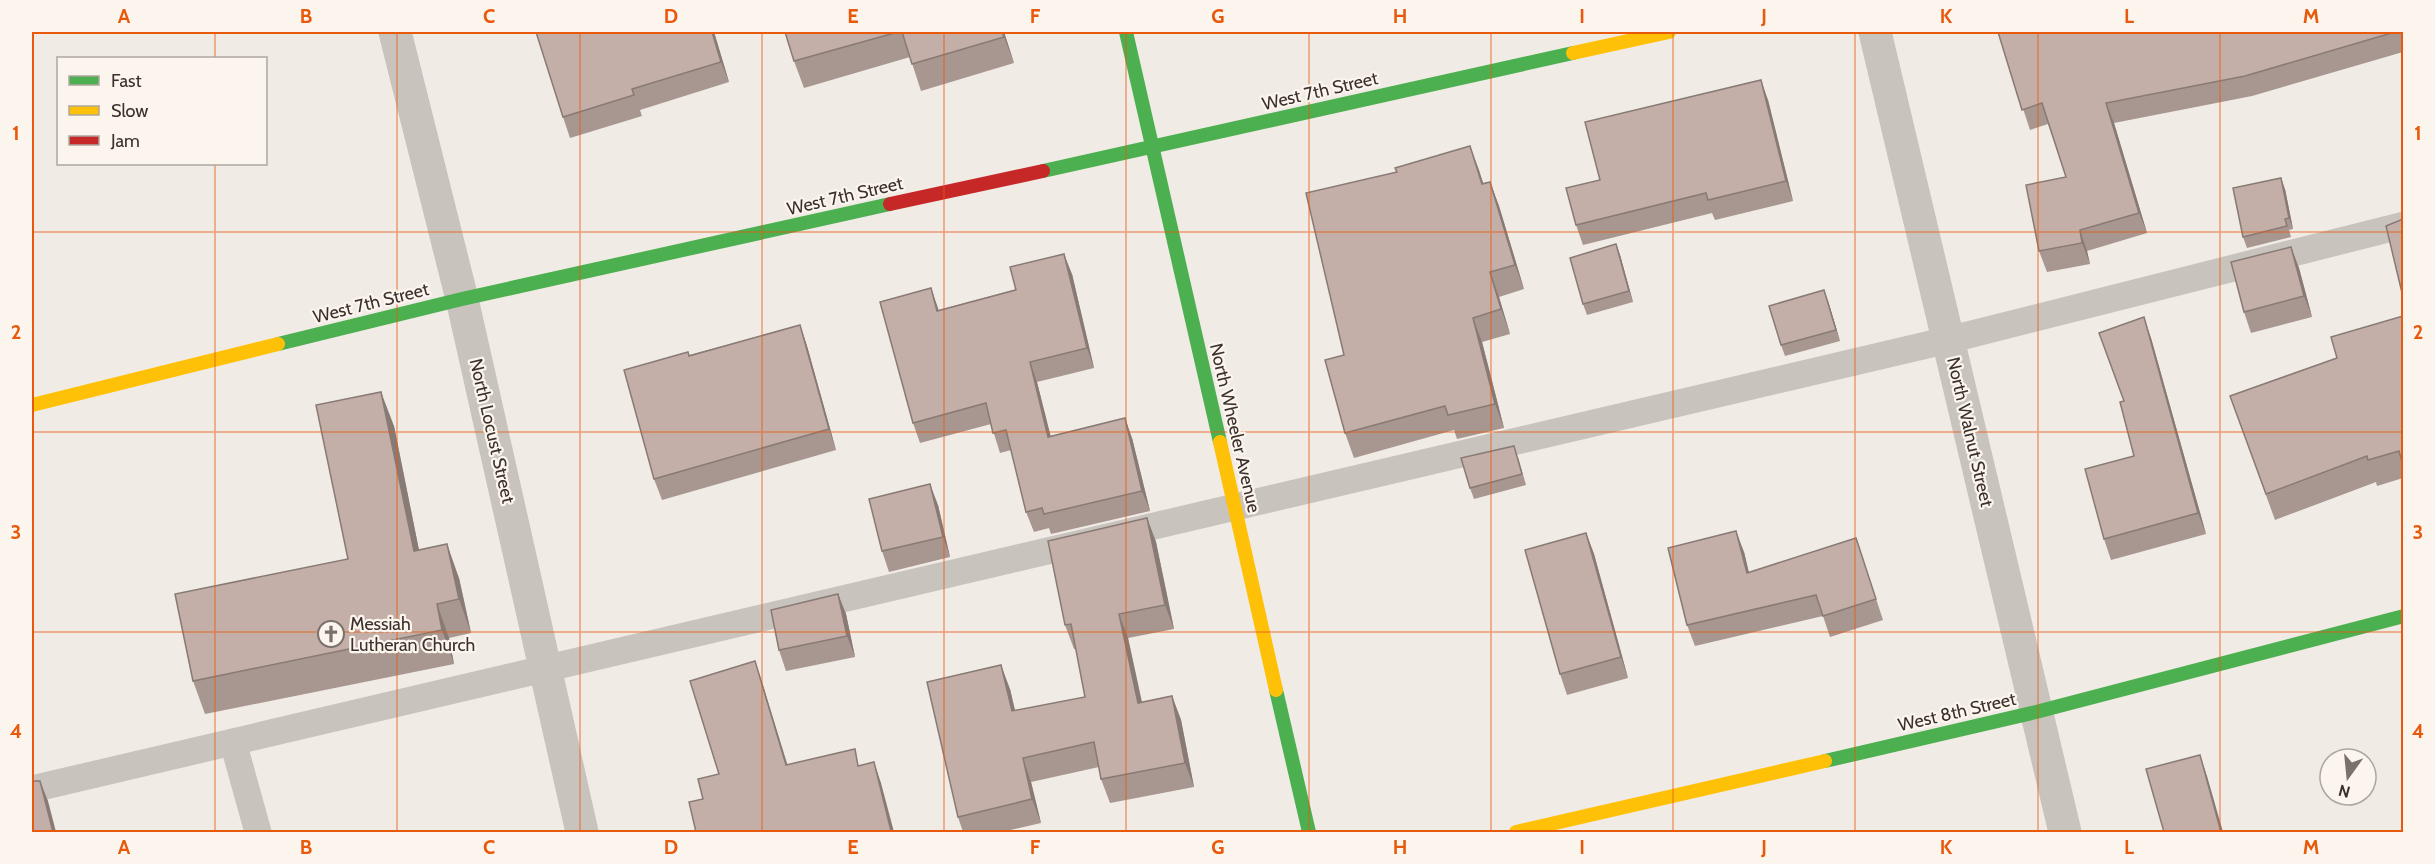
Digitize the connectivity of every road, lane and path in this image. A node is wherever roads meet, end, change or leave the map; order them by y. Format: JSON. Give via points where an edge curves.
{"nodes":[{"id":1,"x":395,"y":32,"type":"edge"},
{"id":2,"x":1126,"y":32,"type":"edge"},
{"id":3,"x":1669,"y":32,"type":"edge"},
{"id":4,"x":1875,"y":32,"type":"edge"},
{"id":5,"x":1153,"y":146,"type":"junction"},
{"id":6,"x":2403,"y":225,"type":"edge"},
{"id":7,"x":462,"y":299,"type":"junction"},
{"id":8,"x":1948,"y":340,"type":"junction"},
{"id":9,"x":32,"y":405,"type":"edge"},
{"id":10,"x":1234,"y":507,"type":"junction"},
{"id":11,"x":2403,"y":616,"type":"edge"},
{"id":12,"x":546,"y":668,"type":"junction"},
{"id":13,"x":2036,"y":712,"type":"junction"},
{"id":14,"x":233,"y":742,"type":"junction"},
{"id":15,"x":32,"y":789,"type":"edge"},
{"id":16,"x":258,"y":832,"type":"edge"},
{"id":17,"x":582,"y":832,"type":"edge"},
{"id":18,"x":1308,"y":832,"type":"edge"},
{"id":19,"x":1516,"y":832,"type":"edge"},
{"id":20,"x":2065,"y":832,"type":"edge"}],
"edges":[{"from":1,"to":7,"type":"street","name":"North Locust Street"},
{"from":2,"to":5,"type":"street","name":"North Wheeler Avenue"},
{"from":3,"to":5,"type":"street","name":"West 7th Street"},
{"from":4,"to":8,"type":"street","name":"North Walnut Street"},
{"from":5,"to":7,"type":"street","name":"West 7th Street"},
{"from":5,"to":10,"type":"street","name":"North Wheeler Avenue"},
{"from":6,"to":8,"type":"lane"},
{"from":7,"to":9,"type":"street","name":"West 7th Street"},
{"from":7,"to":12,"type":"street","name":"North Locust Street"},
{"from":8,"to":10,"type":"lane"},
{"from":8,"to":13,"type":"street","name":"North Walnut Street"},
{"from":10,"to":12,"type":"lane"},
{"from":10,"to":18,"type":"street","name":"North Wheeler Avenue"},
{"from":11,"to":13,"type":"street","name":"West 8th Street"},
{"from":12,"to":14,"type":"lane"},
{"from":12,"to":17,"type":"street","name":"North Locust Street"},
{"from":13,"to":19,"type":"street","name":"West 8th Street"},
{"from":13,"to":20,"type":"street","name":"North Walnut Street"},
{"from":14,"to":15,"type":"lane"},
{"from":14,"to":16,"type":"lane"}]}
